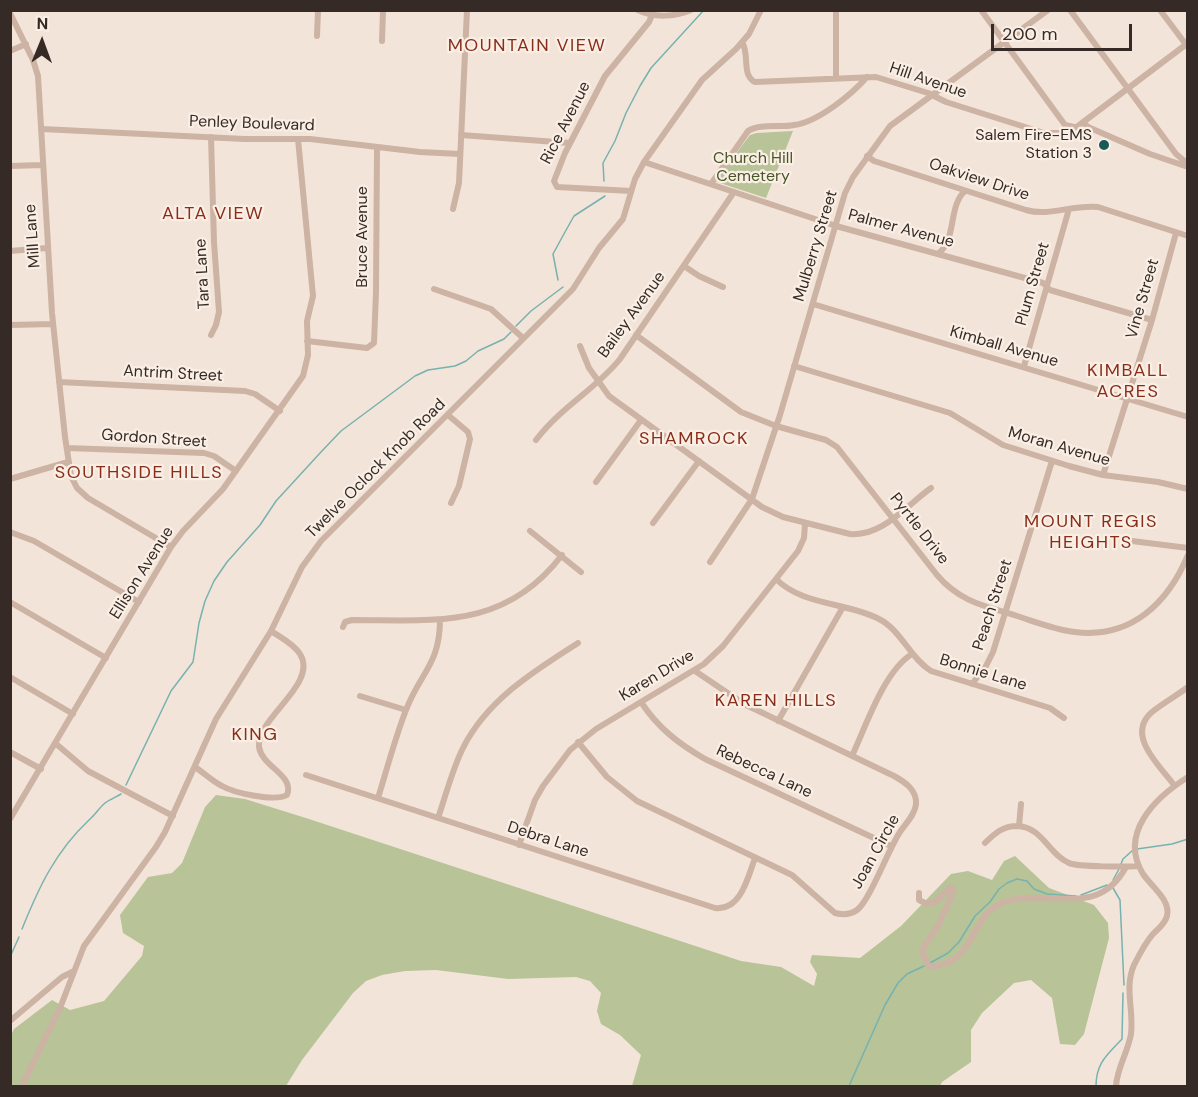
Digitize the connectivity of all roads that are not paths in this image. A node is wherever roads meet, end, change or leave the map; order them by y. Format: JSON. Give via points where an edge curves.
{"nodes":[{"id":1,"x":318,"y":10,"type":"edge"},
{"id":2,"x":383,"y":10,"type":"edge"},
{"id":3,"x":467,"y":10,"type":"edge"},
{"id":4,"x":638,"y":10,"type":"edge"},
{"id":5,"x":691,"y":10,"type":"edge"},
{"id":6,"x":761,"y":10,"type":"edge"},
{"id":7,"x":836,"y":10,"type":"edge"},
{"id":8,"x":981,"y":10,"type":"edge"},
{"id":9,"x":1048,"y":10,"type":"edge"},
{"id":10,"x":1070,"y":10,"type":"edge"},
{"id":11,"x":1161,"y":10,"type":"edge"},
{"id":12,"x":10,"y":13,"type":"edge"},
{"id":13,"x":652,"y":15,"type":"junction"},
{"id":14,"x":317,"y":36,"type":"dead end"},
{"id":15,"x":381,"y":41,"type":"dead end"},
{"id":16,"x":742,"y":42,"type":"junction"},
{"id":17,"x":26,"y":44,"type":"junction"},
{"id":18,"x":1005,"y":44,"type":"junction"},
{"id":19,"x":1187,"y":44,"type":"edge"},
{"id":20,"x":10,"y":51,"type":"edge"},
{"id":21,"x":867,"y":77,"type":"junction"},
{"id":22,"x":836,"y":78,"type":"junction"},
{"id":23,"x":1128,"y":88,"type":"junction"},
{"id":24,"x":934,"y":96,"type":"junction"},
{"id":25,"x":1083,"y":122,"type":"junction"},
{"id":26,"x":1075,"y":127,"type":"junction"},
{"id":27,"x":42,"y":129,"type":"junction"},
{"id":28,"x":461,"y":135,"type":"junction"},
{"id":29,"x":211,"y":137,"type":"junction"},
{"id":30,"x":298,"y":139,"type":"junction"},
{"id":31,"x":570,"y":143,"type":"junction"},
{"id":32,"x":377,"y":147,"type":"junction"},
{"id":33,"x":460,"y":154,"type":"junction"},
{"id":34,"x":867,"y":156,"type":"junction"},
{"id":35,"x":644,"y":162,"type":"junction"},
{"id":36,"x":43,"y":165,"type":"junction"},
{"id":37,"x":1188,"y":165,"type":"edge"},
{"id":38,"x":10,"y":166,"type":"edge"},
{"id":39,"x":711,"y":184,"type":"junction"},
{"id":40,"x":631,"y":191,"type":"junction"},
{"id":41,"x":965,"y":191,"type":"junction"},
{"id":42,"x":734,"y":192,"type":"junction"},
{"id":43,"x":453,"y":209,"type":"dead end"},
{"id":44,"x":1069,"y":209,"type":"junction"},
{"id":45,"x":836,"y":226,"type":"junction"},
{"id":46,"x":1176,"y":233,"type":"junction"},
{"id":47,"x":1188,"y":236,"type":"edge"},
{"id":48,"x":47,"y":248,"type":"junction"},
{"id":49,"x":10,"y":250,"type":"edge"},
{"id":50,"x":939,"y":253,"type":"junction"},
{"id":51,"x":684,"y":266,"type":"junction"},
{"id":52,"x":723,"y":286,"type":"dead end"},
{"id":53,"x":1047,"y":287,"type":"junction"},
{"id":54,"x":434,"y":289,"type":"dead end"},
{"id":55,"x":813,"y":304,"type":"junction"},
{"id":56,"x":1152,"y":320,"type":"junction"},
{"id":57,"x":53,"y":324,"type":"junction"},
{"id":58,"x":10,"y":325,"type":"edge"},
{"id":59,"x":211,"y":335,"type":"dead end"},
{"id":60,"x":636,"y":336,"type":"junction"},
{"id":61,"x":523,"y":338,"type":"junction"},
{"id":62,"x":307,"y":341,"type":"junction"},
{"id":63,"x":580,"y":346,"type":"dead end"},
{"id":64,"x":794,"y":366,"type":"junction"},
{"id":65,"x":1024,"y":366,"type":"junction"},
{"id":66,"x":597,"y":381,"type":"junction"},
{"id":67,"x":59,"y":382,"type":"junction"},
{"id":68,"x":1128,"y":399,"type":"junction"},
{"id":69,"x":280,"y":411,"type":"junction"},
{"id":70,"x":448,"y":415,"type":"junction"},
{"id":71,"x":1188,"y":417,"type":"edge"},
{"id":72,"x":641,"y":420,"type":"junction"},
{"id":73,"x":776,"y":426,"type":"junction"},
{"id":74,"x":536,"y":440,"type":"dead end"},
{"id":75,"x":67,"y":448,"type":"junction"},
{"id":76,"x":699,"y":461,"type":"junction"},
{"id":77,"x":1052,"y":461,"type":"junction"},
{"id":78,"x":68,"y":462,"type":"junction"},
{"id":79,"x":236,"y":471,"type":"junction"},
{"id":80,"x":1103,"y":475,"type":"junction"},
{"id":81,"x":10,"y":479,"type":"edge"},
{"id":82,"x":596,"y":482,"type":"dead end"},
{"id":83,"x":931,"y":488,"type":"dead end"},
{"id":84,"x":1188,"y":489,"type":"edge"},
{"id":85,"x":752,"y":500,"type":"junction"},
{"id":86,"x":452,"y":503,"type":"dead end"},
{"id":87,"x":892,"y":517,"type":"junction"},
{"id":88,"x":653,"y":523,"type":"dead end"},
{"id":89,"x":805,"y":524,"type":"junction"},
{"id":90,"x":530,"y":531,"type":"dead end"},
{"id":91,"x":10,"y":532,"type":"edge"},
{"id":92,"x":1124,"y":543,"type":"dead end"},
{"id":93,"x":171,"y":548,"type":"junction"},
{"id":94,"x":1188,"y":548,"type":"edge"},
{"id":95,"x":562,"y":555,"type":"junction"},
{"id":96,"x":1188,"y":555,"type":"edge"},
{"id":97,"x":710,"y":562,"type":"dead end"},
{"id":98,"x":581,"y":572,"type":"dead end"},
{"id":99,"x":776,"y":579,"type":"junction"},
{"id":100,"x":10,"y":602,"type":"edge"},
{"id":101,"x":139,"y":602,"type":"junction"},
{"id":102,"x":843,"y":607,"type":"junction"},
{"id":103,"x":1005,"y":613,"type":"junction"},
{"id":104,"x":440,"y":620,"type":"junction"},
{"id":105,"x":343,"y":627,"type":"dead end"},
{"id":106,"x":271,"y":631,"type":"junction"},
{"id":107,"x":578,"y":643,"type":"dead end"},
{"id":108,"x":912,"y":654,"type":"junction"},
{"id":109,"x":106,"y":658,"type":"junction"},
{"id":110,"x":695,"y":671,"type":"junction"},
{"id":111,"x":10,"y":677,"type":"edge"},
{"id":112,"x":972,"y":684,"type":"junction"},
{"id":113,"x":1188,"y":687,"type":"edge"},
{"id":114,"x":360,"y":696,"type":"dead end"},
{"id":115,"x":641,"y":702,"type":"junction"},
{"id":116,"x":406,"y":710,"type":"junction"},
{"id":117,"x":73,"y":714,"type":"junction"},
{"id":118,"x":1064,"y":718,"type":"dead end"},
{"id":119,"x":778,"y":721,"type":"junction"},
{"id":120,"x":578,"y":742,"type":"junction"},
{"id":121,"x":55,"y":743,"type":"junction"},
{"id":122,"x":10,"y":752,"type":"edge"},
{"id":123,"x":852,"y":756,"type":"junction"},
{"id":124,"x":195,"y":767,"type":"junction"},
{"id":125,"x":41,"y":770,"type":"junction"},
{"id":126,"x":306,"y":775,"type":"dead end"},
{"id":127,"x":1188,"y":777,"type":"edge"},
{"id":128,"x":1174,"y":785,"type":"junction"},
{"id":129,"x":378,"y":798,"type":"junction"},
{"id":130,"x":1021,"y":804,"type":"dead end"},
{"id":131,"x":173,"y":816,"type":"junction"},
{"id":132,"x":438,"y":818,"type":"junction"},
{"id":133,"x":10,"y":819,"type":"edge"},
{"id":134,"x":1019,"y":826,"type":"junction"},
{"id":135,"x":985,"y":843,"type":"dead end"},
{"id":136,"x":519,"y":844,"type":"junction"},
{"id":137,"x":891,"y":846,"type":"junction"},
{"id":138,"x":755,"y":858,"type":"junction"},
{"id":139,"x":1122,"y":866,"type":"junction"},
{"id":140,"x":1139,"y":866,"type":"junction"},
{"id":141,"x":919,"y":893,"type":"dead end"},
{"id":142,"x":74,"y":970,"type":"junction"},
{"id":143,"x":10,"y":1021,"type":"edge"},
{"id":144,"x":22,"y":1086,"type":"edge"},
{"id":145,"x":1116,"y":1086,"type":"edge"}],
"edges":[{"from":1,"to":14,"type":"street"},
{"from":2,"to":15,"type":"street"},
{"from":3,"to":28,"type":"street"},
{"from":4,"to":13,"type":"street"},
{"from":5,"to":13,"type":"street"},
{"from":6,"to":16,"type":"street","name":"Twelve Oclock Knob Road"},
{"from":7,"to":22,"type":"street"},
{"from":8,"to":18,"type":"street"},
{"from":9,"to":18,"type":"street","name":"Mulberry Street"},
{"from":10,"to":23,"type":"street"},
{"from":11,"to":19,"type":"street"},
{"from":12,"to":17,"type":"street","name":"Mill Lane"},
{"from":13,"to":31,"type":"street","name":"Rice Avenue","via":[[605,76]]},
{"from":16,"to":22,"type":"street","name":"Hill Avenue","via":[[749,78],[754,82]]},
{"from":16,"to":35,"type":"street","name":"Twelve Oclock Knob Road","via":[[702,80]]},
{"from":17,"to":20,"type":"street"},
{"from":17,"to":27,"type":"street","name":"Mill Lane","via":[[38,76]]},
{"from":18,"to":24,"type":"street","name":"Mulberry Street"},
{"from":18,"to":26,"type":"street","via":[[1065,124]]},
{"from":19,"to":23,"type":"street","name":"Hill Avenue"},
{"from":21,"to":22,"type":"street","name":"Hill Avenue"},
{"from":21,"to":24,"type":"street","name":"Hill Avenue"},
{"from":21,"to":39,"type":"street","via":[[807,122],[748,131]]},
{"from":23,"to":25,"type":"street","name":"Hill Avenue"},
{"from":23,"to":37,"type":"street"},
{"from":24,"to":26,"type":"street","name":"Hill Avenue","via":[[1044,133],[1064,134]]},
{"from":24,"to":34,"type":"street","name":"Mulberry Street","via":[[890,126]]},
{"from":25,"to":26,"type":"street","name":"Hill Avenue"},
{"from":25,"to":37,"type":"street","via":[[1145,152]]},
{"from":27,"to":29,"type":"street","name":"Penley Boulevard"},
{"from":27,"to":36,"type":"street","name":"Mill Lane"},
{"from":28,"to":31,"type":"street"},
{"from":28,"to":33,"type":"street"},
{"from":29,"to":30,"type":"street","name":"Penley Boulevard"},
{"from":29,"to":59,"type":"street","name":"Tara Lane","via":[[219,312]]},
{"from":30,"to":32,"type":"street","name":"Penley Boulevard"},
{"from":30,"to":62,"type":"street","name":"Ellison Avenue","via":[[313,296]]},
{"from":31,"to":40,"type":"street","name":"Rice Avenue","via":[[555,176],[557,186]]},
{"from":32,"to":33,"type":"street","name":"Penley Boulevard"},
{"from":32,"to":62,"type":"street","name":"Bruce Avenue","via":[[374,343],[368,348]]},
{"from":33,"to":43,"type":"street"},
{"from":34,"to":41,"type":"street","name":"Oakview Drive"},
{"from":34,"to":45,"type":"street","name":"Mulberry Street","via":[[849,184]]},
{"from":35,"to":39,"type":"street","name":"Palmer Avenue"},
{"from":35,"to":40,"type":"street","name":"Twelve Oclock Knob Road"},
{"from":36,"to":38,"type":"street"},
{"from":36,"to":48,"type":"street","name":"Mill Lane"},
{"from":39,"to":42,"type":"street","name":"Palmer Avenue"},
{"from":40,"to":61,"type":"street","name":"Twelve Oclock Knob Road","via":[[623,219],[598,248],[573,289]]},
{"from":41,"to":44,"type":"street","name":"Oakview Drive","via":[[1038,213]]},
{"from":41,"to":50,"type":"street","via":[[958,201],[945,248]]},
{"from":42,"to":45,"type":"street","name":"Palmer Avenue"},
{"from":42,"to":51,"type":"street","name":"Bailey Avenue"},
{"from":44,"to":46,"type":"street","name":"Oakview Drive","via":[[1098,207]]},
{"from":44,"to":53,"type":"street","name":"Plum Street"},
{"from":45,"to":50,"type":"street","name":"Palmer Avenue"},
{"from":45,"to":55,"type":"street","name":"Mulberry Street"},
{"from":46,"to":47,"type":"street","name":"Oakview Drive"},
{"from":46,"to":56,"type":"street","name":"Vine Street"},
{"from":48,"to":49,"type":"street"},
{"from":48,"to":57,"type":"street","name":"Mill Lane"},
{"from":50,"to":53,"type":"street","name":"Palmer Avenue"},
{"from":51,"to":52,"type":"street"},
{"from":51,"to":60,"type":"street","name":"Bailey Avenue"},
{"from":53,"to":56,"type":"street","name":"Palmer Avenue"},
{"from":53,"to":65,"type":"street","name":"Plum Street"},
{"from":54,"to":61,"type":"street","via":[[491,309]]},
{"from":55,"to":64,"type":"street","name":"Mulberry Street"},
{"from":55,"to":65,"type":"street","name":"Kimball Avenue"},
{"from":56,"to":68,"type":"street","name":"Vine Street"},
{"from":57,"to":58,"type":"street"},
{"from":57,"to":67,"type":"street","name":"Mill Lane"},
{"from":60,"to":66,"type":"street","name":"Bailey Avenue","via":[[615,365]]},
{"from":60,"to":73,"type":"street","name":"Pyrtle Drive","via":[[732,407]]},
{"from":61,"to":70,"type":"street","name":"Twelve Oclock Knob Road"},
{"from":62,"to":69,"type":"street","name":"Ellison Avenue","via":[[306,369]]},
{"from":63,"to":66,"type":"street"},
{"from":64,"to":73,"type":"street","name":"Mulberry Street"},
{"from":64,"to":77,"type":"street","name":"Moran Avenue","via":[[950,413],[996,442]]},
{"from":65,"to":68,"type":"street","name":"Kimball Avenue"},
{"from":66,"to":72,"type":"street","via":[[609,396]]},
{"from":66,"to":74,"type":"street","name":"Bailey Avenue","via":[[557,415]]},
{"from":67,"to":69,"type":"street","name":"Antrim Street","via":[[245,391]]},
{"from":67,"to":75,"type":"street","name":"Mill Lane"},
{"from":68,"to":71,"type":"street","name":"Kimball Avenue"},
{"from":68,"to":80,"type":"street","name":"Vine Street"},
{"from":69,"to":79,"type":"street","name":"Ellison Avenue"},
{"from":70,"to":86,"type":"street","via":[[468,432],[470,439]]},
{"from":70,"to":106,"type":"street","name":"Twelve Oclock Knob Road","via":[[321,541],[295,579]]},
{"from":72,"to":76,"type":"street"},
{"from":72,"to":82,"type":"street"},
{"from":73,"to":85,"type":"street","name":"Mulberry Street"},
{"from":73,"to":87,"type":"street","name":"Pyrtle Drive","via":[[826,440],[837,447]]},
{"from":75,"to":78,"type":"street","name":"Mill Lane"},
{"from":75,"to":79,"type":"street","name":"Gordon Street","via":[[204,453]]},
{"from":76,"to":85,"type":"street"},
{"from":76,"to":88,"type":"street"},
{"from":77,"to":80,"type":"street","name":"Moran Avenue"},
{"from":77,"to":103,"type":"street","name":"Peach Street"},
{"from":78,"to":81,"type":"street"},
{"from":78,"to":93,"type":"street","name":"Mill Lane","via":[[74,483],[88,498]]},
{"from":79,"to":93,"type":"street","name":"Ellison Avenue"},
{"from":80,"to":84,"type":"street","name":"Moran Avenue"},
{"from":83,"to":87,"type":"street"},
{"from":85,"to":89,"type":"street","via":[[773,513]]},
{"from":85,"to":97,"type":"street","name":"Mulberry Street"},
{"from":87,"to":89,"type":"street","via":[[875,530],[861,534]]},
{"from":87,"to":103,"type":"street","name":"Pyrtle Drive","via":[[948,587],[970,601]]},
{"from":89,"to":99,"type":"street","name":"Karen Drive","via":[[801,544]]},
{"from":90,"to":95,"type":"street"},
{"from":91,"to":101,"type":"street","via":[[34,541]]},
{"from":92,"to":94,"type":"street"},
{"from":93,"to":101,"type":"street","name":"Ellison Avenue"},
{"from":95,"to":98,"type":"street"},
{"from":95,"to":104,"type":"street","via":[[545,575],[504,603],[471,616]]},
{"from":96,"to":103,"type":"street","name":"Pyrtle Drive","via":[[1163,598],[1138,619],[1114,629],[1075,632]]},
{"from":99,"to":102,"type":"street","name":"Bonnie Lane","via":[[792,591]]},
{"from":99,"to":110,"type":"street","name":"Karen Drive","via":[[723,646]]},
{"from":100,"to":109,"type":"street"},
{"from":101,"to":109,"type":"street","name":"Ellison Avenue"},
{"from":102,"to":108,"type":"street","name":"Bonnie Lane","via":[[882,620]]},
{"from":102,"to":119,"type":"street"},
{"from":103,"to":112,"type":"street","name":"Peach Street","via":[[991,659]]},
{"from":104,"to":105,"type":"street","via":[[352,620]]},
{"from":104,"to":116,"type":"street","via":[[435,657]]},
{"from":106,"to":124,"type":"street","name":"Twelve Oclock Knob Road","via":[[222,708]]},
{"from":106,"to":124,"type":"street","via":[[298,651],[302,659],[295,687],[262,731],[259,743],[264,759],[287,781],[288,793],[276,798],[230,790]]},
{"from":107,"to":132,"type":"street","via":[[518,683],[476,727],[459,756]]},
{"from":108,"to":112,"type":"street","name":"Bonnie Lane","via":[[931,671]]},
{"from":108,"to":123,"type":"street","via":[[891,673]]},
{"from":109,"to":117,"type":"street","name":"Ellison Avenue"},
{"from":110,"to":115,"type":"street","name":"Karen Drive"},
{"from":110,"to":119,"type":"street","name":"Joan Circle","via":[[736,700]]},
{"from":111,"to":117,"type":"street"},
{"from":112,"to":118,"type":"street","name":"Bonnie Lane","via":[[1050,708]]},
{"from":113,"to":128,"type":"street","via":[[1150,714],[1142,730],[1145,747]]},
{"from":114,"to":116,"type":"street"},
{"from":115,"to":120,"type":"street","name":"Karen Drive"},
{"from":115,"to":137,"type":"street","name":"Rebecca Lane","via":[[664,731],[685,748]]},
{"from":116,"to":129,"type":"street"},
{"from":117,"to":121,"type":"street","name":"Ellison Avenue"},
{"from":119,"to":123,"type":"street","name":"Joan Circle"},
{"from":120,"to":136,"type":"street","name":"Karen Drive","via":[[543,786]]},
{"from":120,"to":138,"type":"street","name":"Joan Circle","via":[[607,777],[637,801]]},
{"from":121,"to":125,"type":"street","name":"Ellison Avenue"},
{"from":121,"to":131,"type":"street","via":[[88,771]]},
{"from":122,"to":125,"type":"street"},
{"from":123,"to":137,"type":"street","name":"Joan Circle","via":[[902,780],[912,789],[916,804],[913,814]]},
{"from":124,"to":131,"type":"street","name":"Twelve Oclock Knob Road"},
{"from":125,"to":133,"type":"street","name":"Ellison Avenue"},
{"from":126,"to":129,"type":"street","name":"Debra Lane"},
{"from":127,"to":128,"type":"street"},
{"from":128,"to":140,"type":"street","via":[[1147,811],[1140,824],[1136,852]]},
{"from":129,"to":132,"type":"street","name":"Debra Lane"},
{"from":130,"to":134,"type":"street"},
{"from":131,"to":142,"type":"street","name":"Twelve Oclock Knob Road","via":[[156,847],[84,946]]},
{"from":132,"to":136,"type":"street","name":"Debra Lane"},
{"from":134,"to":135,"type":"street","via":[[1000,830]]},
{"from":134,"to":139,"type":"street","via":[[1034,830],[1066,862]]},
{"from":136,"to":138,"type":"street","name":"Debra Lane","via":[[720,909],[738,898]]},
{"from":137,"to":138,"type":"street","name":"Joan Circle","via":[[861,905],[843,915],[831,910],[792,875]]},
{"from":139,"to":140,"type":"street"},
{"from":139,"to":141,"type":"street","via":[[1111,887],[1085,899],[1028,898],[999,905],[982,919],[958,956],[932,967],[922,950],[954,890],[951,887],[927,904],[919,900]]},
{"from":140,"to":145,"type":"street","via":[[1165,902],[1167,915],[1131,973],[1130,1036]]},
{"from":142,"to":143,"type":"street"},
{"from":142,"to":144,"type":"street","name":"Twelve Oclock Knob Road"}]}
